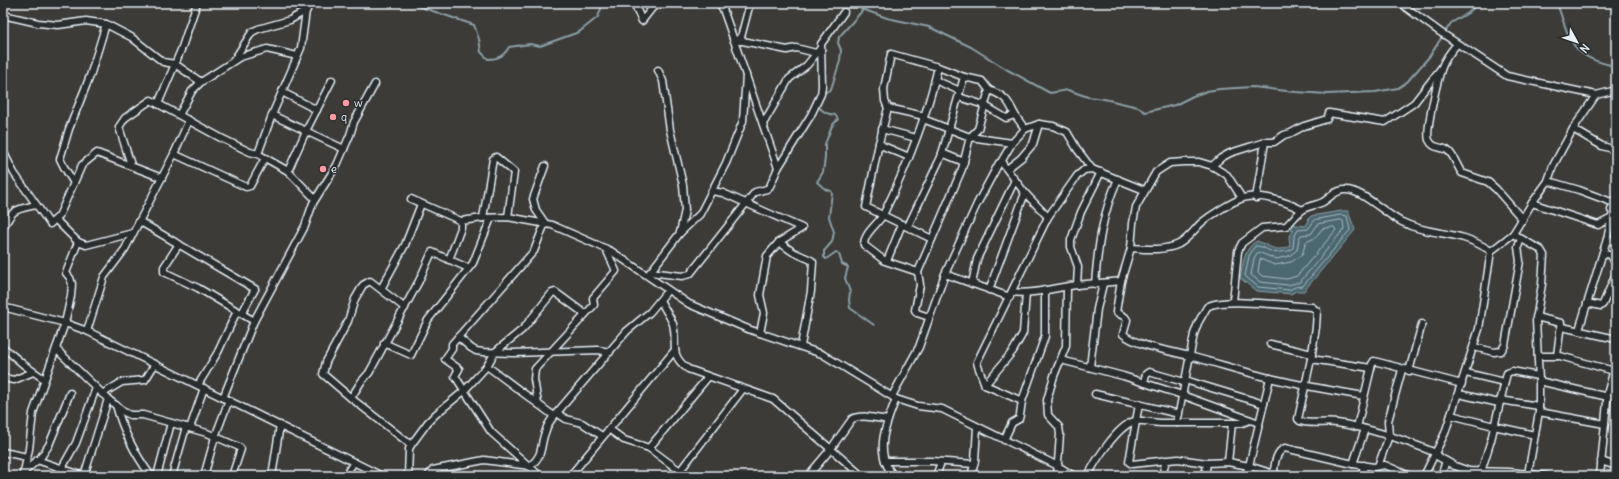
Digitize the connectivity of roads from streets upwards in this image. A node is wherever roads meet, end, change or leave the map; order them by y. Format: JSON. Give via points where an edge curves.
{"nodes":[{"id":1,"x":197,"y":3,"type":"edge"},
{"id":2,"x":307,"y":3,"type":"edge"},
{"id":3,"x":634,"y":3,"type":"edge"},
{"id":4,"x":664,"y":3,"type":"edge"},
{"id":5,"x":719,"y":3,"type":"edge"},
{"id":6,"x":750,"y":3,"type":"edge"},
{"id":7,"x":1400,"y":3,"type":"edge"},
{"id":8,"x":307,"y":10,"type":"junction"},
{"id":9,"x":844,"y":12,"type":"dead end"},
{"id":10,"x":3,"y":15,"type":"edge"},
{"id":11,"x":106,"y":24,"type":"junction"},
{"id":12,"x":737,"y":40,"type":"junction"},
{"id":13,"x":1457,"y":44,"type":"junction"},
{"id":14,"x":818,"y":51,"type":"junction"},
{"id":15,"x":297,"y":56,"type":"junction"},
{"id":16,"x":233,"y":61,"type":"junction"},
{"id":17,"x":175,"y":64,"type":"junction"},
{"id":18,"x":938,"y":67,"type":"junction"},
{"id":19,"x":1442,"y":67,"type":"junction"},
{"id":20,"x":658,"y":70,"type":"dead end"},
{"id":21,"x":746,"y":76,"type":"junction"},
{"id":22,"x":964,"y":76,"type":"junction"},
{"id":23,"x":332,"y":80,"type":"dead end"},
{"id":24,"x":935,"y":80,"type":"junction"},
{"id":25,"x":201,"y":82,"type":"junction"},
{"id":26,"x":375,"y":84,"type":"dead end"},
{"id":27,"x":989,"y":90,"type":"junction"},
{"id":28,"x":1616,"y":90,"type":"edge"},
{"id":29,"x":960,"y":91,"type":"junction"},
{"id":30,"x":282,"y":92,"type":"junction"},
{"id":31,"x":1596,"y":95,"type":"junction"},
{"id":32,"x":959,"y":97,"type":"junction"},
{"id":33,"x":158,"y":104,"type":"junction"},
{"id":34,"x":984,"y":105,"type":"junction"},
{"id":35,"x":888,"y":108,"type":"junction"},
{"id":36,"x":317,"y":110,"type":"junction"},
{"id":37,"x":179,"y":115,"type":"junction"},
{"id":38,"x":272,"y":115,"type":"junction"},
{"id":39,"x":1015,"y":115,"type":"junction"},
{"id":40,"x":923,"y":118,"type":"junction"},
{"id":41,"x":189,"y":120,"type":"junction"},
{"id":42,"x":763,"y":124,"type":"junction"},
{"id":43,"x":1039,"y":124,"type":"junction"},
{"id":44,"x":882,"y":129,"type":"junction"},
{"id":45,"x":950,"y":129,"type":"junction"},
{"id":46,"x":1025,"y":129,"type":"junction"},
{"id":47,"x":1573,"y":129,"type":"junction"},
{"id":48,"x":306,"y":131,"type":"junction"},
{"id":49,"x":970,"y":137,"type":"junction"},
{"id":50,"x":916,"y":138,"type":"junction"},
{"id":51,"x":879,"y":142,"type":"junction"},
{"id":52,"x":1265,"y":142,"type":"junction"},
{"id":53,"x":1012,"y":143,"type":"junction"},
{"id":54,"x":344,"y":149,"type":"junction"},
{"id":55,"x":1616,"y":150,"type":"edge"},
{"id":56,"x":3,"y":151,"type":"edge"},
{"id":57,"x":942,"y":153,"type":"junction"},
{"id":58,"x":174,"y":154,"type":"junction"},
{"id":59,"x":258,"y":154,"type":"junction"},
{"id":60,"x":909,"y":157,"type":"junction"},
{"id":61,"x":265,"y":158,"type":"junction"},
{"id":62,"x":5,"y":161,"type":"edge"},
{"id":63,"x":964,"y":162,"type":"junction"},
{"id":64,"x":1001,"y":162,"type":"junction"},
{"id":65,"x":131,"y":165,"type":"junction"},
{"id":66,"x":545,"y":166,"type":"dead end"},
{"id":67,"x":1212,"y":166,"type":"junction"},
{"id":68,"x":778,"y":168,"type":"junction"},
{"id":69,"x":1007,"y":169,"type":"junction"},
{"id":70,"x":1092,"y":169,"type":"junction"},
{"id":71,"x":288,"y":172,"type":"junction"},
{"id":72,"x":1100,"y":172,"type":"junction"},
{"id":73,"x":162,"y":178,"type":"junction"},
{"id":74,"x":1118,"y":179,"type":"junction"},
{"id":75,"x":1015,"y":180,"type":"junction"},
{"id":76,"x":1548,"y":181,"type":"junction"},
{"id":77,"x":74,"y":183,"type":"junction"},
{"id":78,"x":1144,"y":190,"type":"junction"},
{"id":79,"x":712,"y":191,"type":"junction"},
{"id":80,"x":1025,"y":193,"type":"junction"},
{"id":81,"x":1242,"y":198,"type":"junction"},
{"id":82,"x":1256,"y":198,"type":"junction"},
{"id":83,"x":315,"y":199,"type":"junction"},
{"id":84,"x":411,"y":199,"type":"dead end"},
{"id":85,"x":1532,"y":202,"type":"junction"},
{"id":86,"x":1615,"y":202,"type":"edge"},
{"id":87,"x":746,"y":203,"type":"junction"},
{"id":88,"x":421,"y":204,"type":"junction"},
{"id":89,"x":36,"y":205,"type":"junction"},
{"id":90,"x":1302,"y":210,"type":"junction"},
{"id":91,"x":883,"y":215,"type":"junction"},
{"id":92,"x":508,"y":217,"type":"junction"},
{"id":93,"x":483,"y":218,"type":"junction"},
{"id":94,"x":491,"y":218,"type":"junction"},
{"id":95,"x":1048,"y":218,"type":"junction"},
{"id":96,"x":1614,"y":219,"type":"edge"},
{"id":97,"x":56,"y":220,"type":"junction"},
{"id":98,"x":1522,"y":220,"type":"junction"},
{"id":99,"x":139,"y":221,"type":"junction"},
{"id":100,"x":461,"y":221,"type":"junction"},
{"id":101,"x":545,"y":223,"type":"junction"},
{"id":102,"x":905,"y":225,"type":"junction"},
{"id":103,"x":3,"y":228,"type":"edge"},
{"id":104,"x":134,"y":233,"type":"junction"},
{"id":105,"x":680,"y":233,"type":"junction"},
{"id":106,"x":1513,"y":234,"type":"junction"},
{"id":107,"x":932,"y":239,"type":"junction"},
{"id":108,"x":1521,"y":239,"type":"junction"},
{"id":109,"x":1607,"y":240,"type":"junction"},
{"id":110,"x":78,"y":242,"type":"junction"},
{"id":111,"x":780,"y":242,"type":"junction"},
{"id":112,"x":1616,"y":243,"type":"edge"},
{"id":113,"x":179,"y":244,"type":"junction"},
{"id":114,"x":1131,"y":248,"type":"junction"},
{"id":115,"x":606,"y":249,"type":"junction"},
{"id":116,"x":1491,"y":251,"type":"junction"},
{"id":117,"x":1603,"y":253,"type":"junction"},
{"id":118,"x":449,"y":260,"type":"junction"},
{"id":119,"x":887,"y":261,"type":"junction"},
{"id":120,"x":1616,"y":262,"type":"edge"},
{"id":121,"x":468,"y":268,"type":"junction"},
{"id":122,"x":918,"y":272,"type":"junction"},
{"id":123,"x":648,"y":274,"type":"junction"},
{"id":124,"x":945,"y":274,"type":"junction"},
{"id":125,"x":1615,"y":279,"type":"edge"},
{"id":126,"x":1121,"y":281,"type":"junction"},
{"id":127,"x":972,"y":284,"type":"junction"},
{"id":128,"x":1095,"y":284,"type":"junction"},
{"id":129,"x":1103,"y":284,"type":"junction"},
{"id":130,"x":1077,"y":285,"type":"junction"},
{"id":131,"x":1067,"y":287,"type":"junction"},
{"id":132,"x":381,"y":289,"type":"junction"},
{"id":133,"x":668,"y":290,"type":"junction"},
{"id":134,"x":989,"y":290,"type":"junction"},
{"id":135,"x":1044,"y":290,"type":"junction"},
{"id":136,"x":1026,"y":293,"type":"junction"},
{"id":137,"x":1011,"y":295,"type":"junction"},
{"id":138,"x":660,"y":300,"type":"junction"},
{"id":139,"x":1233,"y":302,"type":"junction"},
{"id":140,"x":1587,"y":303,"type":"junction"},
{"id":141,"x":3,"y":307,"type":"edge"},
{"id":142,"x":405,"y":308,"type":"junction"},
{"id":143,"x":239,"y":312,"type":"junction"},
{"id":144,"x":586,"y":314,"type":"junction"},
{"id":145,"x":929,"y":317,"type":"junction"},
{"id":146,"x":1536,"y":317,"type":"junction"},
{"id":147,"x":254,"y":321,"type":"junction"},
{"id":148,"x":65,"y":323,"type":"junction"},
{"id":149,"x":1422,"y":324,"type":"dead end"},
{"id":150,"x":1562,"y":327,"type":"junction"},
{"id":151,"x":1579,"y":330,"type":"junction"},
{"id":152,"x":87,"y":331,"type":"junction"},
{"id":153,"x":760,"y":333,"type":"junction"},
{"id":154,"x":458,"y":338,"type":"junction"},
{"id":155,"x":1616,"y":339,"type":"edge"},
{"id":156,"x":384,"y":343,"type":"junction"},
{"id":157,"x":1270,"y":344,"type":"dead end"},
{"id":158,"x":801,"y":346,"type":"junction"},
{"id":159,"x":1474,"y":347,"type":"junction"},
{"id":160,"x":3,"y":348,"type":"edge"},
{"id":161,"x":56,"y":349,"type":"junction"},
{"id":162,"x":675,"y":350,"type":"junction"},
{"id":163,"x":551,"y":351,"type":"junction"},
{"id":164,"x":495,"y":352,"type":"junction"},
{"id":165,"x":610,"y":352,"type":"junction"},
{"id":166,"x":1190,"y":356,"type":"junction"},
{"id":167,"x":1311,"y":356,"type":"junction"},
{"id":168,"x":1538,"y":356,"type":"junction"},
{"id":169,"x":1557,"y":356,"type":"junction"},
{"id":170,"x":1061,"y":360,"type":"junction"},
{"id":171,"x":1616,"y":362,"type":"edge"},
{"id":172,"x":155,"y":364,"type":"junction"},
{"id":173,"x":487,"y":366,"type":"junction"},
{"id":174,"x":1090,"y":367,"type":"junction"},
{"id":175,"x":1371,"y":368,"type":"junction"},
{"id":176,"x":1406,"y":370,"type":"junction"},
{"id":177,"x":1614,"y":371,"type":"junction"},
{"id":178,"x":33,"y":372,"type":"junction"},
{"id":179,"x":1466,"y":373,"type":"junction"},
{"id":180,"x":708,"y":377,"type":"junction"},
{"id":181,"x":3,"y":378,"type":"edge"},
{"id":182,"x":1270,"y":378,"type":"junction"},
{"id":183,"x":44,"y":379,"type":"junction"},
{"id":184,"x":1539,"y":379,"type":"junction"},
{"id":185,"x":1185,"y":381,"type":"junction"},
{"id":186,"x":1144,"y":382,"type":"junction"},
{"id":187,"x":1504,"y":382,"type":"junction"},
{"id":188,"x":1462,"y":384,"type":"junction"},
{"id":189,"x":198,"y":385,"type":"junction"},
{"id":190,"x":985,"y":385,"type":"junction"},
{"id":191,"x":1304,"y":386,"type":"junction"},
{"id":192,"x":96,"y":388,"type":"junction"},
{"id":193,"x":204,"y":388,"type":"junction"},
{"id":194,"x":743,"y":389,"type":"junction"},
{"id":195,"x":464,"y":391,"type":"junction"},
{"id":196,"x":70,"y":393,"type":"dead end"},
{"id":197,"x":1616,"y":393,"type":"edge"},
{"id":198,"x":102,"y":394,"type":"junction"},
{"id":199,"x":1095,"y":394,"type":"dead end"},
{"id":200,"x":1459,"y":394,"type":"junction"},
{"id":201,"x":1608,"y":394,"type":"junction"},
{"id":202,"x":1182,"y":395,"type":"junction"},
{"id":203,"x":1364,"y":396,"type":"junction"},
{"id":204,"x":894,"y":397,"type":"junction"},
{"id":205,"x":351,"y":398,"type":"junction"},
{"id":206,"x":108,"y":399,"type":"junction"},
{"id":207,"x":226,"y":399,"type":"junction"},
{"id":208,"x":1022,"y":401,"type":"junction"},
{"id":209,"x":1500,"y":401,"type":"junction"},
{"id":210,"x":538,"y":404,"type":"junction"},
{"id":211,"x":1139,"y":404,"type":"junction"},
{"id":212,"x":1264,"y":404,"type":"junction"},
{"id":213,"x":116,"y":405,"type":"junction"},
{"id":214,"x":1539,"y":409,"type":"junction"},
{"id":215,"x":1179,"y":414,"type":"junction"},
{"id":216,"x":555,"y":415,"type":"junction"},
{"id":217,"x":1452,"y":415,"type":"junction"},
{"id":218,"x":888,"y":420,"type":"junction"},
{"id":219,"x":1250,"y":420,"type":"junction"},
{"id":220,"x":1135,"y":421,"type":"junction"},
{"id":221,"x":171,"y":423,"type":"junction"},
{"id":222,"x":1177,"y":423,"type":"junction"},
{"id":223,"x":1232,"y":423,"type":"junction"},
{"id":224,"x":1259,"y":423,"type":"junction"},
{"id":225,"x":1605,"y":424,"type":"junction"},
{"id":226,"x":280,"y":425,"type":"junction"},
{"id":227,"x":1494,"y":426,"type":"junction"},
{"id":228,"x":977,"y":427,"type":"junction"},
{"id":229,"x":1358,"y":427,"type":"junction"},
{"id":230,"x":188,"y":428,"type":"junction"},
{"id":231,"x":609,"y":429,"type":"junction"},
{"id":232,"x":1365,"y":429,"type":"junction"},
{"id":233,"x":1536,"y":435,"type":"junction"},
{"id":234,"x":602,"y":436,"type":"junction"},
{"id":235,"x":1389,"y":436,"type":"junction"},
{"id":236,"x":215,"y":437,"type":"junction"},
{"id":237,"x":1004,"y":440,"type":"junction"},
{"id":238,"x":411,"y":445,"type":"junction"},
{"id":239,"x":649,"y":448,"type":"junction"},
{"id":240,"x":830,"y":450,"type":"junction"},
{"id":241,"x":3,"y":452,"type":"edge"},
{"id":242,"x":1435,"y":454,"type":"junction"},
{"id":243,"x":27,"y":457,"type":"junction"},
{"id":244,"x":37,"y":460,"type":"junction"},
{"id":245,"x":1166,"y":460,"type":"junction"},
{"id":246,"x":1446,"y":461,"type":"junction"},
{"id":247,"x":1601,"y":461,"type":"junction"},
{"id":248,"x":885,"y":462,"type":"junction"},
{"id":249,"x":941,"y":462,"type":"junction"},
{"id":250,"x":1228,"y":462,"type":"junction"},
{"id":251,"x":356,"y":463,"type":"junction"},
{"id":252,"x":1207,"y":463,"type":"junction"},
{"id":253,"x":974,"y":464,"type":"junction"},
{"id":254,"x":1353,"y":464,"type":"junction"},
{"id":255,"x":1364,"y":465,"type":"junction"},
{"id":256,"x":530,"y":466,"type":"junction"},
{"id":257,"x":1058,"y":466,"type":"junction"},
{"id":258,"x":1249,"y":466,"type":"junction"},
{"id":259,"x":1378,"y":466,"type":"junction"},
{"id":260,"x":1616,"y":466,"type":"edge"},
{"id":261,"x":62,"y":468,"type":"junction"},
{"id":262,"x":1480,"y":472,"type":"junction"},
{"id":263,"x":678,"y":473,"type":"edge"},
{"id":264,"x":1468,"y":473,"type":"edge"},
{"id":265,"x":1528,"y":474,"type":"junction"},
{"id":266,"x":23,"y":475,"type":"edge"},
{"id":267,"x":571,"y":475,"type":"edge"},
{"id":268,"x":892,"y":475,"type":"edge"},
{"id":269,"x":1277,"y":475,"type":"edge"},
{"id":270,"x":84,"y":476,"type":"edge"},
{"id":271,"x":151,"y":476,"type":"edge"},
{"id":272,"x":157,"y":476,"type":"edge"},
{"id":273,"x":172,"y":476,"type":"edge"},
{"id":274,"x":204,"y":476,"type":"edge"},
{"id":275,"x":232,"y":476,"type":"edge"},
{"id":276,"x":272,"y":476,"type":"edge"},
{"id":277,"x":345,"y":476,"type":"edge"},
{"id":278,"x":382,"y":476,"type":"edge"},
{"id":279,"x":408,"y":476,"type":"edge"},
{"id":280,"x":428,"y":476,"type":"edge"},
{"id":281,"x":540,"y":476,"type":"edge"},
{"id":282,"x":582,"y":476,"type":"edge"},
{"id":283,"x":808,"y":476,"type":"edge"},
{"id":284,"x":862,"y":476,"type":"edge"},
{"id":285,"x":936,"y":476,"type":"edge"},
{"id":286,"x":971,"y":476,"type":"edge"},
{"id":287,"x":1057,"y":476,"type":"edge"},
{"id":288,"x":1074,"y":476,"type":"edge"},
{"id":289,"x":1088,"y":476,"type":"edge"},
{"id":290,"x":1162,"y":476,"type":"edge"},
{"id":291,"x":1205,"y":476,"type":"edge"},
{"id":292,"x":1245,"y":476,"type":"edge"},
{"id":293,"x":1362,"y":476,"type":"edge"},
{"id":294,"x":1410,"y":476,"type":"edge"},
{"id":295,"x":1424,"y":476,"type":"edge"},
{"id":296,"x":1441,"y":476,"type":"edge"},
{"id":297,"x":1547,"y":476,"type":"edge"},
{"id":298,"x":1600,"y":476,"type":"edge"}],
"edges":[{"from":1,"to":17,"type":"street"},
{"from":2,"to":8,"type":"street"},
{"from":3,"to":4,"type":"street","via":[[642,21],[653,7]]},
{"from":5,"to":12,"type":"street"},
{"from":6,"to":12,"type":"street"},
{"from":7,"to":13,"type":"street"},
{"from":8,"to":15,"type":"street","via":[[303,40]]},
{"from":8,"to":16,"type":"street","via":[[290,20],[252,32]]},
{"from":9,"to":14,"type":"street","via":[[820,44]]},
{"from":10,"to":11,"type":"street","via":[[58,25],[86,21]]},
{"from":11,"to":17,"type":"street","via":[[131,37],[163,62]]},
{"from":11,"to":77,"type":"street","via":[[60,159]]},
{"from":12,"to":14,"type":"street","via":[[787,50],[796,48]]},
{"from":12,"to":21,"type":"street"},
{"from":13,"to":19,"type":"street","via":[[1448,54]]},
{"from":13,"to":31,"type":"street","via":[[1507,76]]},
{"from":14,"to":42,"type":"street","via":[[807,65],[792,75]]},
{"from":14,"to":68,"type":"street","via":[[823,80],[821,94]]},
{"from":15,"to":16,"type":"street","via":[[267,48]]},
{"from":15,"to":30,"type":"street"},
{"from":16,"to":25,"type":"street"},
{"from":17,"to":25,"type":"street"},
{"from":17,"to":33,"type":"street"},
{"from":18,"to":22,"type":"street"},
{"from":18,"to":24,"type":"street"},
{"from":18,"to":35,"type":"street","via":[[891,54],[884,89]]},
{"from":19,"to":52,"type":"street","via":[[1414,103],[1385,122],[1330,113],[1327,119],[1304,126],[1274,142]]},
{"from":19,"to":98,"type":"street","via":[[1427,134],[1428,140],[1434,146],[1450,152],[1462,173],[1488,182]]},
{"from":20,"to":105,"type":"street","via":[[664,81],[670,130],[683,186],[685,210]]},
{"from":21,"to":42,"type":"street"},
{"from":21,"to":79,"type":"street","via":[[743,121]]},
{"from":22,"to":27,"type":"street","via":[[982,81]]},
{"from":22,"to":29,"type":"street"},
{"from":23,"to":36,"type":"street"},
{"from":24,"to":29,"type":"street"},
{"from":24,"to":40,"type":"street"},
{"from":25,"to":37,"type":"street","via":[[192,91]]},
{"from":26,"to":54,"type":"street","via":[[354,122]]},
{"from":27,"to":34,"type":"street"},
{"from":27,"to":39,"type":"street","via":[[1009,101]]},
{"from":28,"to":31,"type":"street"},
{"from":29,"to":32,"type":"street"},
{"from":30,"to":36,"type":"street"},
{"from":30,"to":38,"type":"street"},
{"from":31,"to":47,"type":"street"},
{"from":32,"to":34,"type":"street"},
{"from":32,"to":45,"type":"street"},
{"from":33,"to":37,"type":"street"},
{"from":33,"to":65,"type":"street","via":[[150,100],[120,123]]},
{"from":34,"to":39,"type":"street","via":[[1006,118]]},
{"from":34,"to":49,"type":"street","via":[[978,129]]},
{"from":35,"to":40,"type":"street"},
{"from":35,"to":44,"type":"street"},
{"from":36,"to":48,"type":"street"},
{"from":37,"to":41,"type":"street"},
{"from":38,"to":48,"type":"street"},
{"from":38,"to":59,"type":"street"},
{"from":39,"to":46,"type":"street"},
{"from":40,"to":45,"type":"street"},
{"from":40,"to":50,"type":"street"},
{"from":41,"to":58,"type":"street"},
{"from":41,"to":59,"type":"street","via":[[221,138]]},
{"from":42,"to":68,"type":"street"},
{"from":43,"to":46,"type":"street"},
{"from":43,"to":69,"type":"street","via":[[1033,144]]},
{"from":43,"to":70,"type":"street","via":[[1067,132]]},
{"from":44,"to":50,"type":"street"},
{"from":44,"to":51,"type":"street"},
{"from":45,"to":49,"type":"street"},
{"from":45,"to":57,"type":"street"},
{"from":46,"to":53,"type":"street"},
{"from":47,"to":55,"type":"street","via":[[1602,146]]},
{"from":47,"to":76,"type":"street"},
{"from":48,"to":54,"type":"street"},
{"from":48,"to":71,"type":"street"},
{"from":49,"to":53,"type":"street"},
{"from":49,"to":63,"type":"street"},
{"from":50,"to":60,"type":"street"},
{"from":51,"to":60,"type":"street"},
{"from":51,"to":91,"type":"street","via":[[866,206]]},
{"from":52,"to":67,"type":"street","via":[[1230,153]]},
{"from":52,"to":82,"type":"street"},
{"from":53,"to":64,"type":"street"},
{"from":54,"to":83,"type":"street","via":[[333,173]]},
{"from":56,"to":62,"type":"street"},
{"from":57,"to":63,"type":"street"},
{"from":57,"to":102,"type":"street"},
{"from":58,"to":61,"type":"street","via":[[246,187],[250,186]]},
{"from":58,"to":73,"type":"street"},
{"from":59,"to":61,"type":"street"},
{"from":60,"to":91,"type":"street"},
{"from":61,"to":71,"type":"street"},
{"from":62,"to":89,"type":"street"},
{"from":63,"to":107,"type":"street"},
{"from":64,"to":69,"type":"street"},
{"from":64,"to":124,"type":"street","via":[[976,204]]},
{"from":65,"to":73,"type":"street"},
{"from":65,"to":77,"type":"street","via":[[97,152],[84,162]]},
{"from":66,"to":101,"type":"street","via":[[533,199],[536,210]]},
{"from":67,"to":78,"type":"street","via":[[1199,162],[1170,163],[1156,172]]},
{"from":67,"to":81,"type":"street","via":[[1227,175]]},
{"from":68,"to":87,"type":"street","via":[[767,189],[755,192]]},
{"from":69,"to":75,"type":"street"},
{"from":70,"to":72,"type":"street"},
{"from":70,"to":95,"type":"street","via":[[1084,170],[1077,176]]},
{"from":71,"to":83,"type":"street"},
{"from":72,"to":74,"type":"street"},
{"from":72,"to":130,"type":"street","via":[[1071,240],[1078,267]]},
{"from":73,"to":99,"type":"street"},
{"from":74,"to":78,"type":"street"},
{"from":74,"to":128,"type":"street","via":[[1104,214]]},
{"from":75,"to":80,"type":"street"},
{"from":75,"to":127,"type":"street","via":[[977,259]]},
{"from":76,"to":85,"type":"street"},
{"from":76,"to":86,"type":"street"},
{"from":77,"to":97,"type":"street"},
{"from":78,"to":114,"type":"street","via":[[1136,207]]},
{"from":79,"to":87,"type":"street","via":[[723,192]]},
{"from":79,"to":105,"type":"street","via":[[700,214]]},
{"from":80,"to":95,"type":"street"},
{"from":80,"to":134,"type":"street"},
{"from":81,"to":82,"type":"street"},
{"from":81,"to":114,"type":"street","via":[[1209,217],[1178,244],[1152,249]]},
{"from":82,"to":90,"type":"street","via":[[1284,202]]},
{"from":83,"to":147,"type":"street","via":[[305,226]]},
{"from":84,"to":88,"type":"street"},
{"from":85,"to":96,"type":"street","via":[[1598,225]]},
{"from":85,"to":98,"type":"street"},
{"from":86,"to":96,"type":"street","via":[[1612,210]]},
{"from":87,"to":111,"type":"street","via":[[802,226]]},
{"from":87,"to":123,"type":"street","via":[[690,274]]},
{"from":88,"to":100,"type":"street"},
{"from":88,"to":132,"type":"street","via":[[406,246]]},
{"from":89,"to":97,"type":"street","via":[[49,223],[52,224]]},
{"from":89,"to":103,"type":"street","via":[[10,214]]},
{"from":90,"to":116,"type":"street","via":[[1319,204],[1334,193],[1352,190],[1402,222],[1422,230],[1465,238]]},
{"from":90,"to":139,"type":"street","via":[[1286,226],[1262,228],[1242,243],[1238,251]]},
{"from":91,"to":102,"type":"street"},
{"from":91,"to":119,"type":"street","via":[[864,240],[864,245]]},
{"from":92,"to":93,"type":"street","via":[[514,172],[496,157],[493,159]]},
{"from":92,"to":94,"type":"street"},
{"from":92,"to":101,"type":"street"},
{"from":93,"to":94,"type":"street"},
{"from":93,"to":100,"type":"street"},
{"from":94,"to":121,"type":"street","via":[[473,263]]},
{"from":95,"to":137,"type":"street"},
{"from":96,"to":109,"type":"street"},
{"from":97,"to":110,"type":"street"},
{"from":98,"to":106,"type":"street"},
{"from":99,"to":104,"type":"street"},
{"from":99,"to":113,"type":"street"},
{"from":100,"to":118,"type":"street","via":[[461,228]]},
{"from":101,"to":115,"type":"street"},
{"from":101,"to":154,"type":"street","via":[[534,251]]},
{"from":102,"to":107,"type":"street"},
{"from":102,"to":119,"type":"street"},
{"from":104,"to":110,"type":"street","via":[[86,245]]},
{"from":104,"to":152,"type":"street","via":[[125,250],[104,277]]},
{"from":105,"to":123,"type":"street"},
{"from":106,"to":108,"type":"street"},
{"from":106,"to":116,"type":"street"},
{"from":107,"to":122,"type":"street"},
{"from":108,"to":146,"type":"street","via":[[1543,252],[1543,279]]},
{"from":108,"to":159,"type":"street","via":[[1518,248],[1520,261],[1506,345],[1501,351],[1494,352]]},
{"from":109,"to":112,"type":"street"},
{"from":109,"to":117,"type":"street"},
{"from":110,"to":148,"type":"street","via":[[66,273],[72,284]]},
{"from":111,"to":153,"type":"street","via":[[766,260],[760,295],[764,313]]},
{"from":111,"to":158,"type":"street","via":[[788,250],[813,262],[811,291]]},
{"from":113,"to":143,"type":"street","via":[[255,289]]},
{"from":113,"to":143,"type":"street","via":[[164,267],[164,272]]},
{"from":114,"to":126,"type":"street"},
{"from":115,"to":123,"type":"street"},
{"from":115,"to":144,"type":"street","via":[[616,271],[593,298],[594,304]]},
{"from":116,"to":159,"type":"street"},
{"from":117,"to":120,"type":"street"},
{"from":117,"to":140,"type":"street"},
{"from":118,"to":121,"type":"street"},
{"from":118,"to":142,"type":"street","via":[[432,252]]},
{"from":119,"to":122,"type":"street"},
{"from":121,"to":156,"type":"street","via":[[428,320],[411,355]]},
{"from":122,"to":145,"type":"street","via":[[920,285],[915,310]]},
{"from":123,"to":133,"type":"street"},
{"from":124,"to":127,"type":"street"},
{"from":124,"to":145,"type":"street"},
{"from":125,"to":140,"type":"street","via":[[1601,306]]},
{"from":126,"to":129,"type":"street"},
{"from":126,"to":166,"type":"street","via":[[1116,312],[1127,318],[1122,334],[1136,342]]},
{"from":127,"to":134,"type":"street"},
{"from":128,"to":129,"type":"street"},
{"from":128,"to":130,"type":"street"},
{"from":129,"to":174,"type":"street"},
{"from":130,"to":131,"type":"street"},
{"from":131,"to":135,"type":"street"},
{"from":131,"to":170,"type":"street","via":[[1066,346]]},
{"from":132,"to":142,"type":"street"},
{"from":132,"to":205,"type":"street","via":[[370,281],[363,285],[323,370],[325,376]]},
{"from":133,"to":138,"type":"street"},
{"from":133,"to":153,"type":"street","via":[[689,304]]},
{"from":134,"to":137,"type":"street"},
{"from":135,"to":136,"type":"street"},
{"from":135,"to":208,"type":"street","via":[[1045,336]]},
{"from":136,"to":137,"type":"street"},
{"from":136,"to":190,"type":"street","via":[[1023,333],[1013,351]]},
{"from":137,"to":190,"type":"street","via":[[977,362]]},
{"from":138,"to":162,"type":"street","via":[[671,319]]},
{"from":138,"to":165,"type":"street","via":[[627,331]]},
{"from":139,"to":166,"type":"street","via":[[1207,307],[1198,323]]},
{"from":139,"to":167,"type":"street","via":[[1316,308]]},
{"from":140,"to":151,"type":"street"},
{"from":141,"to":148,"type":"street"},
{"from":142,"to":156,"type":"street"},
{"from":143,"to":147,"type":"street"},
{"from":143,"to":189,"type":"street"},
{"from":144,"to":163,"type":"street"},
{"from":144,"to":164,"type":"street","via":[[553,292],[523,329]]},
{"from":145,"to":204,"type":"street","via":[[916,353]]},
{"from":146,"to":150,"type":"street","via":[[1560,322]]},
{"from":146,"to":168,"type":"street"},
{"from":147,"to":207,"type":"street"},
{"from":148,"to":152,"type":"street"},
{"from":148,"to":161,"type":"street"},
{"from":149,"to":176,"type":"street"},
{"from":150,"to":151,"type":"street"},
{"from":150,"to":169,"type":"street"},
{"from":151,"to":155,"type":"street"},
{"from":152,"to":172,"type":"street"},
{"from":153,"to":158,"type":"street"},
{"from":154,"to":164,"type":"street","via":[[476,351]]},
{"from":154,"to":195,"type":"street","via":[[445,359],[459,369],[455,376]]},
{"from":156,"to":205,"type":"street","via":[[369,373],[360,382]]},
{"from":157,"to":167,"type":"street"},
{"from":158,"to":204,"type":"street","via":[[828,356]]},
{"from":159,"to":179,"type":"street"},
{"from":160,"to":178,"type":"street"},
{"from":161,"to":183,"type":"street"},
{"from":161,"to":192,"type":"street"},
{"from":162,"to":180,"type":"street","via":[[679,363]]},
{"from":162,"to":231,"type":"street"},
{"from":163,"to":164,"type":"street"},
{"from":163,"to":165,"type":"street"},
{"from":163,"to":210,"type":"street","via":[[534,373]]},
{"from":164,"to":173,"type":"street"},
{"from":165,"to":216,"type":"street"},
{"from":166,"to":182,"type":"street"},
{"from":166,"to":185,"type":"street"},
{"from":167,"to":175,"type":"street"},
{"from":167,"to":191,"type":"street"},
{"from":168,"to":169,"type":"street"},
{"from":168,"to":184,"type":"street"},
{"from":169,"to":177,"type":"street"},
{"from":170,"to":174,"type":"street"},
{"from":170,"to":257,"type":"street","via":[[1047,400],[1048,415],[1059,427]]},
{"from":171,"to":177,"type":"street"},
{"from":172,"to":189,"type":"street"},
{"from":172,"to":198,"type":"street","via":[[145,380],[122,382]]},
{"from":173,"to":195,"type":"street"},
{"from":173,"to":210,"type":"street"},
{"from":174,"to":186,"type":"street"},
{"from":175,"to":176,"type":"street","via":[[1374,361],[1378,361]]},
{"from":175,"to":203,"type":"street"},
{"from":176,"to":188,"type":"street"},
{"from":176,"to":235,"type":"street","via":[[1388,421]]},
{"from":177,"to":201,"type":"street"},
{"from":178,"to":181,"type":"street","via":[[14,380]]},
{"from":178,"to":183,"type":"street"},
{"from":179,"to":187,"type":"street"},
{"from":179,"to":188,"type":"street"},
{"from":180,"to":194,"type":"street"},
{"from":180,"to":239,"type":"street"},
{"from":182,"to":191,"type":"street"},
{"from":182,"to":212,"type":"street"},
{"from":183,"to":243,"type":"street","via":[[32,413]]},
{"from":184,"to":187,"type":"street","via":[[1512,371],[1507,373]]},
{"from":184,"to":201,"type":"street"},
{"from":184,"to":214,"type":"street"},
{"from":185,"to":186,"type":"street","via":[[1149,372]]},
{"from":185,"to":202,"type":"street"},
{"from":185,"to":212,"type":"street"},
{"from":186,"to":202,"type":"street"},
{"from":187,"to":209,"type":"street"},
{"from":188,"to":200,"type":"street"},
{"from":189,"to":193,"type":"street"},
{"from":190,"to":208,"type":"street"},
{"from":191,"to":203,"type":"street"},
{"from":191,"to":229,"type":"street","via":[[1298,419],[1300,421]]},
{"from":192,"to":198,"type":"street"},
{"from":192,"to":261,"type":"street","via":[[76,443]]},
{"from":193,"to":207,"type":"street"},
{"from":193,"to":230,"type":"street"},
{"from":194,"to":240,"type":"street","via":[[773,399]]},
{"from":194,"to":263,"type":"street"},
{"from":195,"to":238,"type":"street","via":[[436,414]]},
{"from":195,"to":256,"type":"street","via":[[492,432]]},
{"from":196,"to":244,"type":"street","via":[[49,445]]},
{"from":197,"to":201,"type":"street"},
{"from":198,"to":206,"type":"street"},
{"from":199,"to":211,"type":"street"},
{"from":200,"to":209,"type":"street"},
{"from":200,"to":217,"type":"street"},
{"from":201,"to":225,"type":"street"},
{"from":202,"to":215,"type":"street"},
{"from":202,"to":219,"type":"street"},
{"from":203,"to":229,"type":"street"},
{"from":204,"to":218,"type":"street"},
{"from":204,"to":228,"type":"street","via":[[918,406],[942,409]]},
{"from":205,"to":238,"type":"street"},
{"from":206,"to":213,"type":"street"},
{"from":206,"to":270,"type":"street"},
{"from":207,"to":226,"type":"street"},
{"from":207,"to":236,"type":"street"},
{"from":208,"to":237,"type":"street","via":[[1019,419],[1012,423]]},
{"from":209,"to":214,"type":"street"},
{"from":209,"to":227,"type":"street"},
{"from":210,"to":216,"type":"street"},
{"from":211,"to":215,"type":"street"},
{"from":211,"to":220,"type":"street"},
{"from":212,"to":224,"type":"street"},
{"from":213,"to":221,"type":"street","via":[[130,414]]},
{"from":213,"to":271,"type":"street","via":[[128,439],[139,461]]},
{"from":214,"to":225,"type":"street"},
{"from":214,"to":233,"type":"street"},
{"from":215,"to":222,"type":"street"},
{"from":216,"to":234,"type":"street","via":[[582,423]]},
{"from":216,"to":256,"type":"street","via":[[545,430],[540,455]]},
{"from":217,"to":227,"type":"street"},
{"from":217,"to":242,"type":"street"},
{"from":218,"to":240,"type":"street","via":[[865,417],[852,419]]},
{"from":218,"to":248,"type":"street","via":[[882,443]]},
{"from":219,"to":223,"type":"street"},
{"from":219,"to":224,"type":"street"},
{"from":220,"to":222,"type":"street"},
{"from":220,"to":245,"type":"street","via":[[1129,462],[1132,464]]},
{"from":220,"to":289,"type":"street","via":[[1120,430]]},
{"from":221,"to":230,"type":"street"},
{"from":221,"to":272,"type":"street"},
{"from":222,"to":223,"type":"street"},
{"from":223,"to":250,"type":"street"},
{"from":224,"to":258,"type":"street"},
{"from":225,"to":247,"type":"street"},
{"from":226,"to":251,"type":"street"},
{"from":226,"to":276,"type":"street"},
{"from":227,"to":233,"type":"street"},
{"from":227,"to":262,"type":"street"},
{"from":228,"to":237,"type":"street"},
{"from":228,"to":253,"type":"street"},
{"from":229,"to":232,"type":"street"},
{"from":230,"to":236,"type":"street"},
{"from":230,"to":273,"type":"street"},
{"from":231,"to":234,"type":"street"},
{"from":231,"to":239,"type":"street","via":[[624,440]]},
{"from":232,"to":235,"type":"street"},
{"from":232,"to":254,"type":"street"},
{"from":233,"to":265,"type":"street"},
{"from":234,"to":267,"type":"street"},
{"from":235,"to":242,"type":"street"},
{"from":235,"to":259,"type":"street"},
{"from":236,"to":274,"type":"street"},
{"from":236,"to":275,"type":"street","via":[[241,449]]},
{"from":237,"to":257,"type":"street"},
{"from":238,"to":279,"type":"street"},
{"from":239,"to":263,"type":"street"},
{"from":240,"to":283,"type":"street"},
{"from":240,"to":284,"type":"street"},
{"from":241,"to":243,"type":"street"},
{"from":242,"to":246,"type":"street"},
{"from":242,"to":295,"type":"street"},
{"from":243,"to":266,"type":"street"},
{"from":244,"to":261,"type":"street"},
{"from":244,"to":266,"type":"street"},
{"from":245,"to":252,"type":"street","via":[[1184,459]]},
{"from":245,"to":290,"type":"street"},
{"from":246,"to":264,"type":"street"},
{"from":246,"to":296,"type":"street"},
{"from":247,"to":260,"type":"street"},
{"from":247,"to":298,"type":"street"},
{"from":248,"to":249,"type":"street"},
{"from":248,"to":268,"type":"street"},
{"from":249,"to":253,"type":"street"},
{"from":249,"to":285,"type":"street"},
{"from":250,"to":252,"type":"street"},
{"from":250,"to":258,"type":"street"},
{"from":251,"to":277,"type":"street"},
{"from":251,"to":278,"type":"street"},
{"from":252,"to":291,"type":"street"},
{"from":253,"to":286,"type":"street"},
{"from":254,"to":255,"type":"street"},
{"from":254,"to":269,"type":"street","via":[[1285,448],[1278,453],[1275,463]]},
{"from":255,"to":259,"type":"street"},
{"from":255,"to":293,"type":"street"},
{"from":256,"to":280,"type":"street","via":[[476,461],[433,470]]},
{"from":256,"to":281,"type":"street"},
{"from":257,"to":287,"type":"street"},
{"from":257,"to":288,"type":"street"},
{"from":258,"to":269,"type":"street"},
{"from":258,"to":292,"type":"street"},
{"from":259,"to":294,"type":"street","via":[[1385,465]]},
{"from":261,"to":270,"type":"street"},
{"from":262,"to":264,"type":"street"},
{"from":262,"to":265,"type":"street"},
{"from":265,"to":297,"type":"street"},
{"from":267,"to":282,"type":"street"}]}
